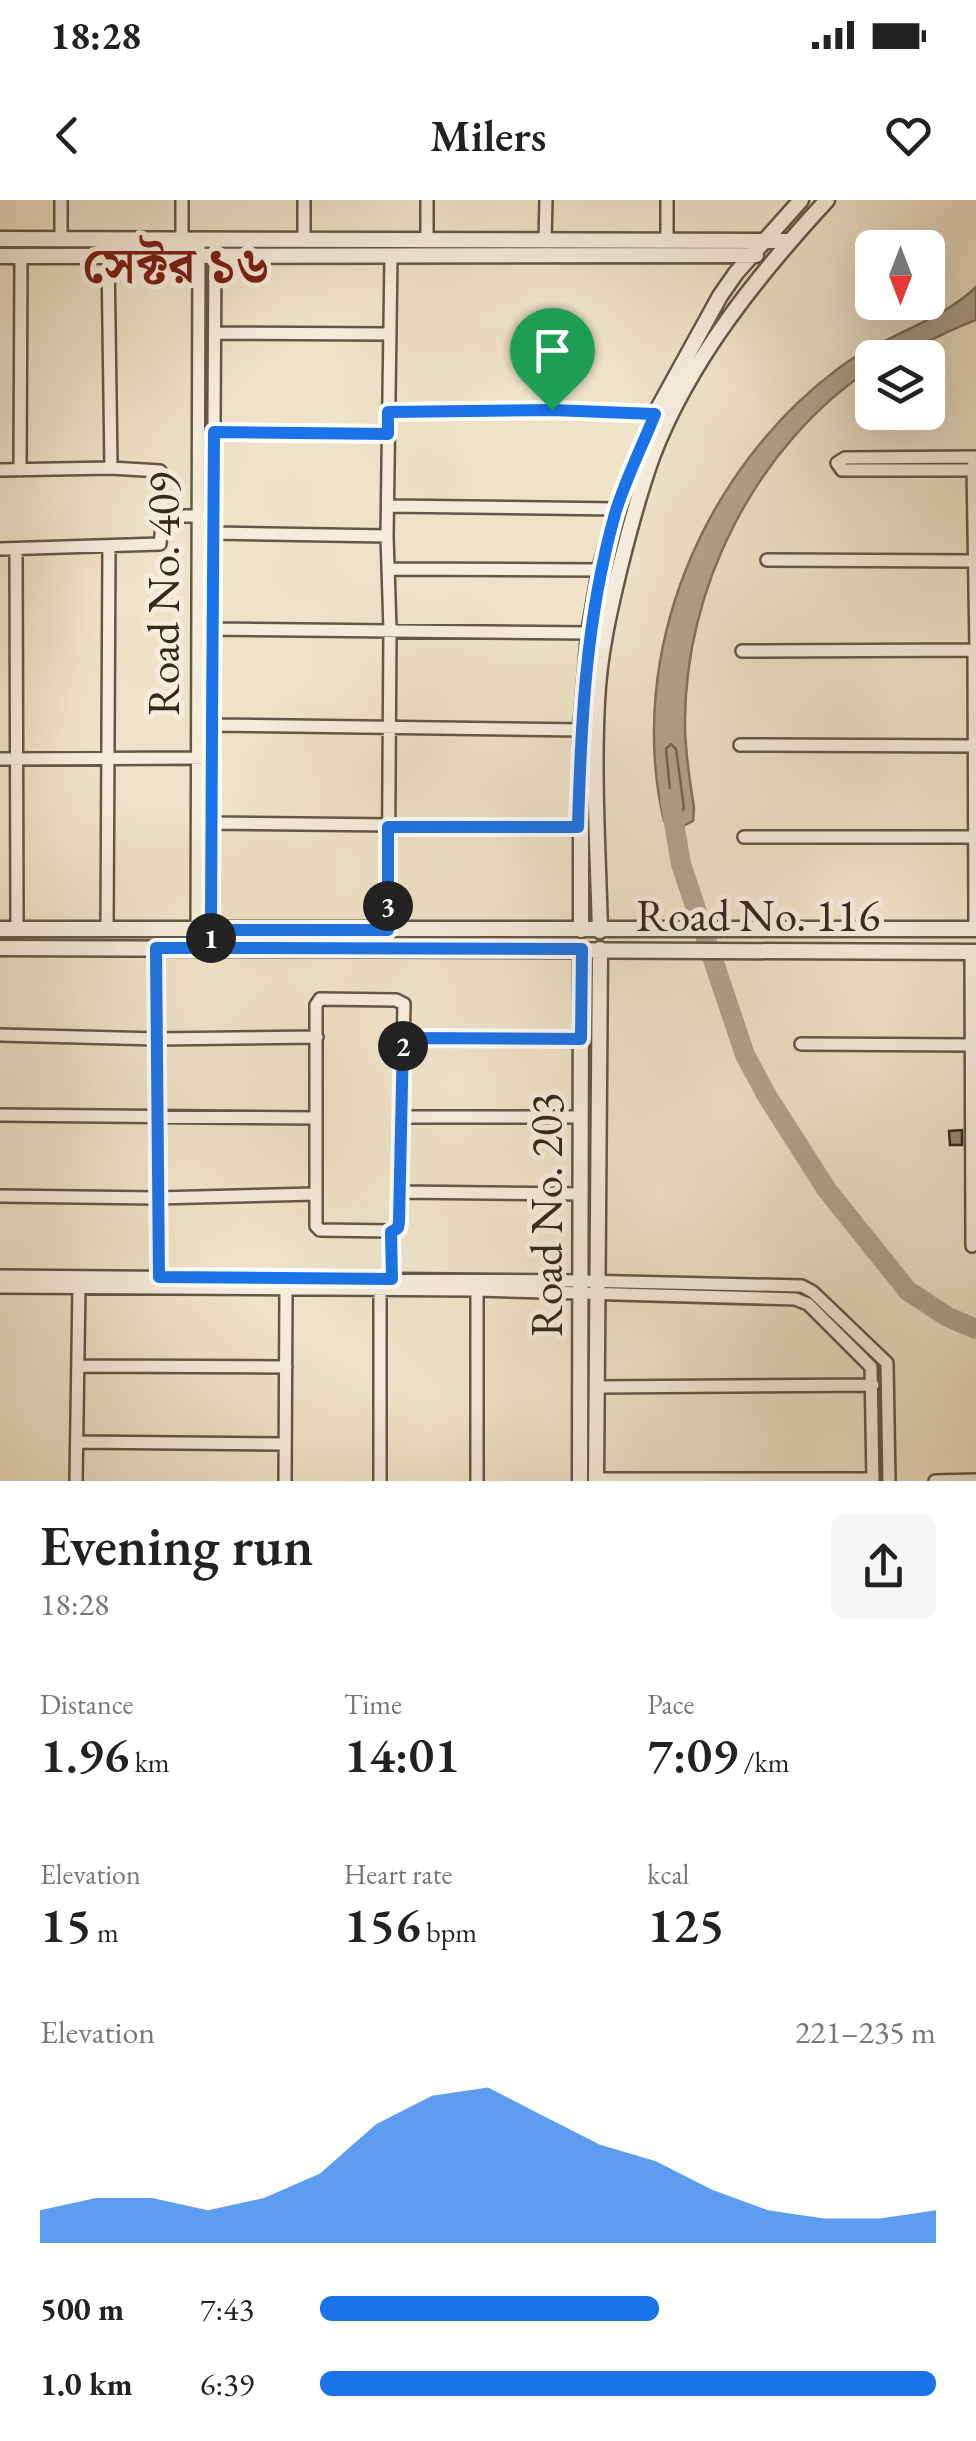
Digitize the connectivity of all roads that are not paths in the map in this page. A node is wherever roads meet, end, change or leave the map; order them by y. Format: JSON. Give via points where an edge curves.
{"nodes":[{"id":1,"x":61,"y":200,"type":"edge"},
{"id":2,"x":182,"y":200,"type":"edge"},
{"id":3,"x":304,"y":200,"type":"edge"},
{"id":4,"x":427,"y":200,"type":"edge"},
{"id":5,"x":546,"y":200,"type":"edge"},
{"id":6,"x":667,"y":200,"type":"edge"},
{"id":7,"x":800,"y":200,"type":"edge"},
{"id":8,"x":827,"y":200,"type":"edge"},
{"id":9,"x":0,"y":239,"type":"edge"},
{"id":10,"x":61,"y":239,"type":"junction"},
{"id":11,"x":182,"y":239,"type":"junction"},
{"id":12,"x":207,"y":239,"type":"junction"},
{"id":13,"x":304,"y":240,"type":"junction"},
{"id":14,"x":426,"y":240,"type":"junction"},
{"id":15,"x":545,"y":240,"type":"junction"},
{"id":16,"x":667,"y":240,"type":"junction"},
{"id":17,"x":768,"y":241,"type":"junction"},
{"id":18,"x":789,"y":241,"type":"junction"},
{"id":19,"x":709,"y":255,"type":"junction"},
{"id":20,"x":752,"y":255,"type":"junction"},
{"id":21,"x":777,"y":255,"type":"junction"},
{"id":22,"x":0,"y":256,"type":"edge"},
{"id":23,"x":21,"y":256,"type":"junction"},
{"id":24,"x":108,"y":256,"type":"junction"},
{"id":25,"x":207,"y":256,"type":"junction"},
{"id":26,"x":391,"y":256,"type":"junction"},
{"id":27,"x":727,"y":287,"type":"junction"},
{"id":28,"x":214,"y":332,"type":"junction"},
{"id":29,"x":389,"y":334,"type":"junction"},
{"id":30,"x":388,"y":412,"type":"junction"},
{"id":31,"x":655,"y":414,"type":"junction"},
{"id":32,"x":214,"y":432,"type":"junction"},
{"id":33,"x":388,"y":434,"type":"junction"},
{"id":34,"x":975,"y":464,"type":"edge"},
{"id":35,"x":111,"y":468,"type":"junction"},
{"id":36,"x":0,"y":470,"type":"edge"},
{"id":37,"x":20,"y":470,"type":"junction"},
{"id":38,"x":388,"y":506,"type":"junction"},
{"id":39,"x":616,"y":509,"type":"junction"},
{"id":40,"x":163,"y":516,"type":"junction"},
{"id":41,"x":198,"y":516,"type":"junction"},
{"id":42,"x":213,"y":533,"type":"junction"},
{"id":43,"x":387,"y":536,"type":"junction"},
{"id":44,"x":109,"y":546,"type":"junction"},
{"id":45,"x":16,"y":548,"type":"junction"},
{"id":46,"x":0,"y":549,"type":"edge"},
{"id":47,"x":767,"y":560,"type":"dead end"},
{"id":48,"x":974,"y":560,"type":"junction"},
{"id":49,"x":388,"y":569,"type":"junction"},
{"id":50,"x":600,"y":570,"type":"junction"},
{"id":51,"x":213,"y":629,"type":"junction"},
{"id":52,"x":390,"y":629,"type":"junction"},
{"id":53,"x":589,"y":633,"type":"junction"},
{"id":54,"x":975,"y":650,"type":"edge"},
{"id":55,"x":742,"y":651,"type":"dead end"},
{"id":56,"x":212,"y":725,"type":"junction"},
{"id":57,"x":387,"y":728,"type":"junction"},
{"id":58,"x":580,"y":730,"type":"junction"},
{"id":59,"x":740,"y":744,"type":"dead end"},
{"id":60,"x":974,"y":746,"type":"edge"},
{"id":61,"x":108,"y":758,"type":"junction"},
{"id":62,"x":198,"y":758,"type":"junction"},
{"id":63,"x":212,"y":758,"type":"junction"},
{"id":64,"x":0,"y":759,"type":"edge"},
{"id":65,"x":16,"y":759,"type":"junction"},
{"id":66,"x":212,"y":823,"type":"junction"},
{"id":67,"x":388,"y":827,"type":"junction"},
{"id":68,"x":578,"y":827,"type":"junction"},
{"id":69,"x":744,"y":837,"type":"dead end"},
{"id":70,"x":974,"y":837,"type":"edge"},
{"id":71,"x":0,"y":929,"type":"edge"},
{"id":72,"x":975,"y":929,"type":"edge"},
{"id":73,"x":16,"y":930,"type":"junction"},
{"id":74,"x":107,"y":930,"type":"junction"},
{"id":75,"x":204,"y":930,"type":"junction"},
{"id":76,"x":388,"y":930,"type":"junction"},
{"id":77,"x":581,"y":930,"type":"junction"},
{"id":78,"x":600,"y":931,"type":"junction"},
{"id":79,"x":0,"y":948,"type":"edge"},
{"id":80,"x":156,"y":948,"type":"junction"},
{"id":81,"x":204,"y":948,"type":"junction"},
{"id":82,"x":582,"y":949,"type":"junction"},
{"id":83,"x":600,"y":949,"type":"junction"},
{"id":84,"x":974,"y":952,"type":"edge"},
{"id":85,"x":0,"y":1036,"type":"edge"},
{"id":86,"x":317,"y":1037,"type":"junction"},
{"id":87,"x":403,"y":1038,"type":"junction"},
{"id":88,"x":158,"y":1039,"type":"junction"},
{"id":89,"x":581,"y":1039,"type":"junction"},
{"id":90,"x":801,"y":1044,"type":"dead end"},
{"id":91,"x":972,"y":1045,"type":"junction"},
{"id":92,"x":0,"y":1115,"type":"edge"},
{"id":93,"x":158,"y":1116,"type":"junction"},
{"id":94,"x":401,"y":1117,"type":"junction"},
{"id":95,"x":315,"y":1118,"type":"junction"},
{"id":96,"x":581,"y":1118,"type":"junction"},
{"id":97,"x":400,"y":1192,"type":"junction"},
{"id":98,"x":315,"y":1194,"type":"junction"},
{"id":99,"x":581,"y":1194,"type":"junction"},
{"id":100,"x":0,"y":1196,"type":"edge"},
{"id":101,"x":157,"y":1198,"type":"junction"},
{"id":102,"x":391,"y":1232,"type":"junction"},
{"id":103,"x":972,"y":1246,"type":"dead end"},
{"id":104,"x":0,"y":1276,"type":"edge"},
{"id":105,"x":392,"y":1279,"type":"junction"},
{"id":106,"x":79,"y":1282,"type":"junction"},
{"id":107,"x":159,"y":1283,"type":"junction"},
{"id":108,"x":0,"y":1287,"type":"edge"},
{"id":109,"x":580,"y":1287,"type":"junction"},
{"id":110,"x":286,"y":1289,"type":"junction"},
{"id":111,"x":598,"y":1289,"type":"junction"},
{"id":112,"x":380,"y":1290,"type":"junction"},
{"id":113,"x":477,"y":1290,"type":"junction"},
{"id":114,"x":78,"y":1366,"type":"junction"},
{"id":115,"x":286,"y":1366,"type":"junction"},
{"id":116,"x":873,"y":1386,"type":"junction"},
{"id":117,"x":597,"y":1387,"type":"junction"},
{"id":118,"x":77,"y":1442,"type":"junction"},
{"id":119,"x":285,"y":1444,"type":"junction"},
{"id":120,"x":591,"y":1480,"type":"edge"},
{"id":121,"x":873,"y":1480,"type":"edge"},
{"id":122,"x":976,"y":1480,"type":"edge"},
{"id":123,"x":76,"y":1481,"type":"edge"},
{"id":124,"x":284,"y":1481,"type":"edge"},
{"id":125,"x":380,"y":1481,"type":"edge"},
{"id":126,"x":477,"y":1481,"type":"edge"},
{"id":127,"x":889,"y":1481,"type":"edge"},
{"id":128,"x":934,"y":1481,"type":"edge"}],
"edges":[{"from":1,"to":10,"type":"street"},
{"from":2,"to":11,"type":"street"},
{"from":3,"to":13,"type":"street"},
{"from":4,"to":14,"type":"street"},
{"from":5,"to":15,"type":"street"},
{"from":6,"to":16,"type":"street"},
{"from":7,"to":17,"type":"street"},
{"from":8,"to":18,"type":"street"},
{"from":9,"to":10,"type":"street"},
{"from":10,"to":11,"type":"street"},
{"from":11,"to":12,"type":"street"},
{"from":12,"to":13,"type":"street"},
{"from":12,"to":25,"type":"street","name":"Road No. 409"},
{"from":13,"to":14,"type":"street"},
{"from":14,"to":15,"type":"street"},
{"from":15,"to":16,"type":"street"},
{"from":16,"to":17,"type":"street"},
{"from":17,"to":18,"type":"street"},
{"from":17,"to":20,"type":"street"},
{"from":18,"to":21,"type":"street"},
{"from":19,"to":20,"type":"street"},
{"from":19,"to":26,"type":"street"},
{"from":19,"to":27,"type":"street","via":[[724,267]]},
{"from":20,"to":21,"type":"street"},
{"from":20,"to":27,"type":"street"},
{"from":21,"to":78,"type":"street","via":[[672,411],[628,538],[606,624],[597,699]]},
{"from":22,"to":23,"type":"street"},
{"from":23,"to":24,"type":"street"},
{"from":23,"to":37,"type":"street"},
{"from":24,"to":25,"type":"street"},
{"from":24,"to":35,"type":"street"},
{"from":25,"to":26,"type":"street"},
{"from":25,"to":28,"type":"street","name":"Road No. 409"},
{"from":25,"to":41,"type":"street","name":"Road No. 409"},
{"from":26,"to":29,"type":"street"},
{"from":27,"to":31,"type":"street"},
{"from":28,"to":29,"type":"street"},
{"from":28,"to":32,"type":"street","name":"Road No. 409"},
{"from":29,"to":30,"type":"street"},
{"from":30,"to":31,"type":"street"},
{"from":30,"to":33,"type":"street"},
{"from":31,"to":39,"type":"street"},
{"from":32,"to":33,"type":"street"},
{"from":32,"to":42,"type":"street","name":"Road No. 409"},
{"from":33,"to":38,"type":"street"},
{"from":34,"to":34,"type":"street","via":[[842,470],[837,464],[845,458]]},
{"from":34,"to":48,"type":"street"},
{"from":35,"to":37,"type":"street"},
{"from":35,"to":40,"type":"street","via":[[160,471]]},
{"from":36,"to":37,"type":"street"},
{"from":38,"to":39,"type":"street"},
{"from":38,"to":43,"type":"street"},
{"from":39,"to":50,"type":"street"},
{"from":40,"to":41,"type":"street"},
{"from":40,"to":44,"type":"street","via":[[160,544]]},
{"from":41,"to":62,"type":"street","name":"Road No. 409"},
{"from":42,"to":43,"type":"street"},
{"from":42,"to":51,"type":"street","name":"Road No. 409"},
{"from":43,"to":49,"type":"street"},
{"from":44,"to":45,"type":"street"},
{"from":44,"to":61,"type":"street"},
{"from":45,"to":46,"type":"street"},
{"from":45,"to":65,"type":"street"},
{"from":47,"to":48,"type":"street"},
{"from":48,"to":54,"type":"street"},
{"from":49,"to":50,"type":"street"},
{"from":49,"to":52,"type":"street"},
{"from":50,"to":53,"type":"street"},
{"from":51,"to":52,"type":"street"},
{"from":51,"to":56,"type":"street","name":"Road No. 409"},
{"from":52,"to":53,"type":"street"},
{"from":52,"to":57,"type":"street"},
{"from":53,"to":58,"type":"street"},
{"from":54,"to":55,"type":"street"},
{"from":54,"to":60,"type":"street"},
{"from":56,"to":57,"type":"street"},
{"from":56,"to":63,"type":"street","name":"Road No. 409"},
{"from":57,"to":58,"type":"street"},
{"from":57,"to":67,"type":"street"},
{"from":58,"to":68,"type":"street"},
{"from":59,"to":60,"type":"street"},
{"from":60,"to":70,"type":"street"},
{"from":61,"to":62,"type":"street"},
{"from":61,"to":65,"type":"street"},
{"from":61,"to":74,"type":"street"},
{"from":62,"to":63,"type":"street"},
{"from":62,"to":75,"type":"street","name":"Road No. 409"},
{"from":63,"to":66,"type":"street","name":"Road No. 409"},
{"from":64,"to":65,"type":"street"},
{"from":65,"to":73,"type":"street"},
{"from":66,"to":67,"type":"street"},
{"from":66,"to":75,"type":"street","name":"Road No. 409"},
{"from":67,"to":68,"type":"street"},
{"from":67,"to":76,"type":"street"},
{"from":68,"to":77,"type":"street"},
{"from":69,"to":70,"type":"street"},
{"from":70,"to":72,"type":"street"},
{"from":71,"to":73,"type":"street","name":"Road No. 116"},
{"from":72,"to":78,"type":"street","name":"Road No. 116"},
{"from":73,"to":74,"type":"street","name":"Road No. 116"},
{"from":74,"to":75,"type":"street","name":"Road No. 116"},
{"from":75,"to":76,"type":"street","name":"Road No. 116"},
{"from":75,"to":81,"type":"street","name":"Road No. 409"},
{"from":76,"to":77,"type":"street","name":"Road No. 116"},
{"from":77,"to":78,"type":"street","name":"Road No. 116"},
{"from":79,"to":80,"type":"street","name":"Road No. 116"},
{"from":80,"to":81,"type":"street","name":"Road No. 116"},
{"from":80,"to":88,"type":"street"},
{"from":81,"to":82,"type":"street","name":"Road No. 116"},
{"from":82,"to":83,"type":"street","name":"Road No. 116"},
{"from":82,"to":89,"type":"street","name":"Road No. 203"},
{"from":83,"to":84,"type":"street","name":"Road No. 116"},
{"from":83,"to":111,"type":"street","name":"Road No. 203"},
{"from":84,"to":91,"type":"street"},
{"from":85,"to":88,"type":"street"},
{"from":86,"to":87,"type":"street","via":[[320,1000],[396,1000],[404,1004]]},
{"from":86,"to":88,"type":"street"},
{"from":86,"to":95,"type":"street"},
{"from":87,"to":89,"type":"street"},
{"from":87,"to":94,"type":"street"},
{"from":88,"to":93,"type":"street"},
{"from":89,"to":96,"type":"street","name":"Road No. 203"},
{"from":90,"to":91,"type":"street"},
{"from":91,"to":103,"type":"street"},
{"from":92,"to":93,"type":"street"},
{"from":93,"to":95,"type":"street"},
{"from":93,"to":101,"type":"street"},
{"from":94,"to":96,"type":"street"},
{"from":94,"to":97,"type":"street"},
{"from":95,"to":98,"type":"street"},
{"from":96,"to":99,"type":"street","name":"Road No. 203"},
{"from":97,"to":99,"type":"street"},
{"from":97,"to":102,"type":"street","via":[[398,1228]]},
{"from":98,"to":101,"type":"street"},
{"from":98,"to":102,"type":"street","via":[[317,1228]]},
{"from":99,"to":109,"type":"street","name":"Road No. 203"},
{"from":100,"to":101,"type":"street"},
{"from":101,"to":107,"type":"street"},
{"from":102,"to":105,"type":"street"},
{"from":104,"to":106,"type":"street"},
{"from":105,"to":107,"type":"street"},
{"from":105,"to":109,"type":"street"},
{"from":106,"to":107,"type":"street"},
{"from":106,"to":108,"type":"street"},
{"from":106,"to":114,"type":"street"},
{"from":107,"to":110,"type":"street"},
{"from":109,"to":111,"type":"street"},
{"from":109,"to":113,"type":"street"},
{"from":109,"to":120,"type":"street","name":"Road No. 203"},
{"from":110,"to":112,"type":"street"},
{"from":110,"to":115,"type":"street"},
{"from":111,"to":116,"type":"street","via":[[802,1300],[869,1362]]},
{"from":111,"to":117,"type":"street","name":"Road No. 203"},
{"from":111,"to":127,"type":"street","via":[[808,1288],[886,1363]]},
{"from":112,"to":113,"type":"street"},
{"from":112,"to":125,"type":"street"},
{"from":113,"to":126,"type":"street"},
{"from":114,"to":115,"type":"street"},
{"from":114,"to":118,"type":"street"},
{"from":115,"to":119,"type":"street"},
{"from":116,"to":117,"type":"street"},
{"from":116,"to":121,"type":"street"},
{"from":117,"to":120,"type":"street","name":"Road No. 203"},
{"from":118,"to":119,"type":"street"},
{"from":118,"to":123,"type":"street"},
{"from":119,"to":124,"type":"street"},
{"from":120,"to":121,"type":"street"},
{"from":122,"to":128,"type":"street"}]}
